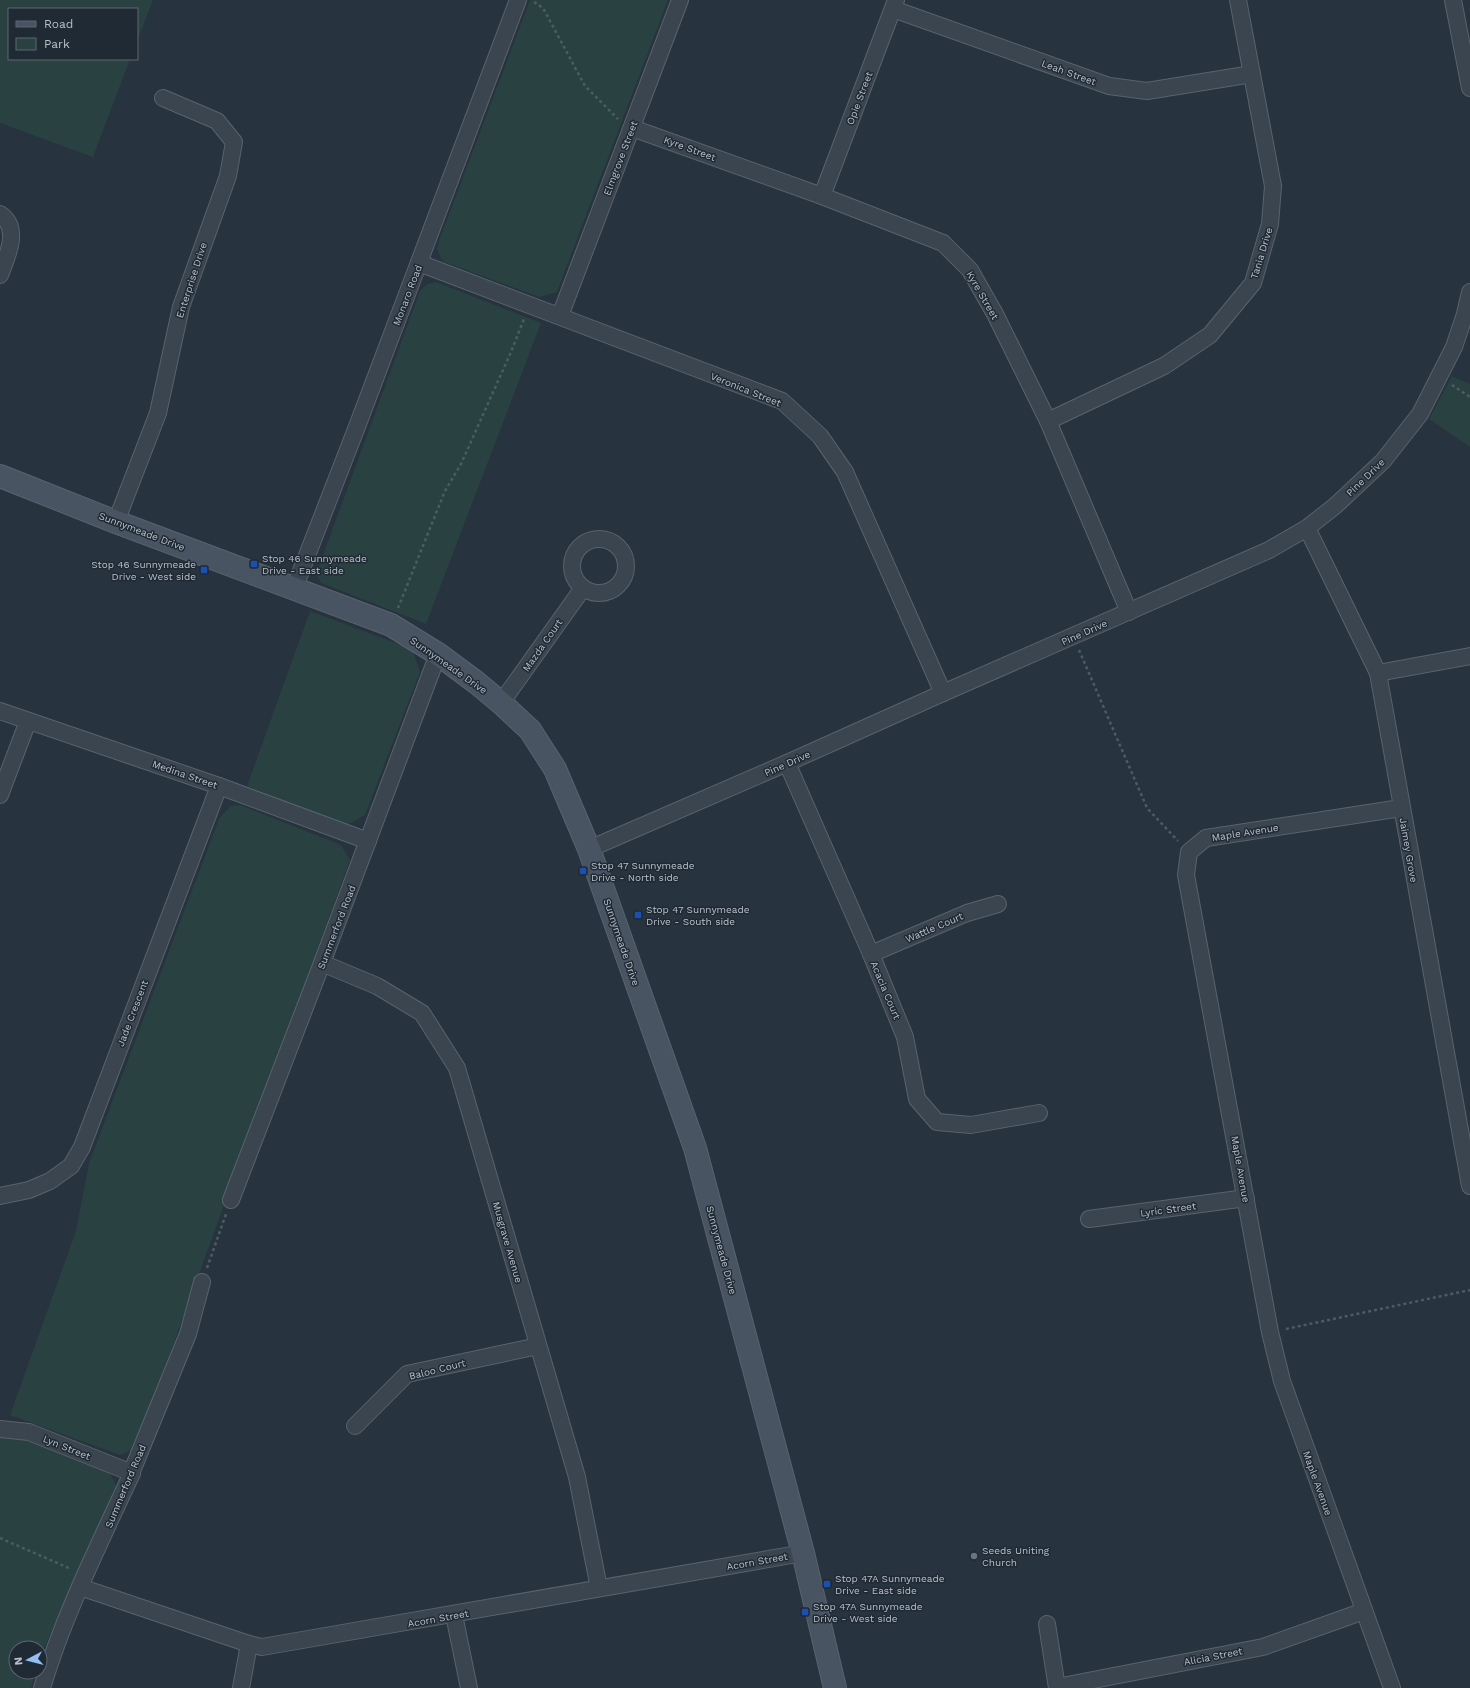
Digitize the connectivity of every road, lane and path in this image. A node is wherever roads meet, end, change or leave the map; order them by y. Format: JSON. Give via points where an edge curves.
{"nodes":[{"id":1,"x":520,"y":0,"type":"edge"},
{"id":2,"x":680,"y":0,"type":"edge"},
{"id":3,"x":1238,"y":0,"type":"edge"},
{"id":4,"x":1453,"y":0,"type":"edge"},
{"id":5,"x":895,"y":5,"type":"edge"},
{"id":6,"x":1252,"y":74,"type":"junction"},
{"id":7,"x":1470,"y":88,"type":"edge"},
{"id":8,"x":163,"y":98,"type":"dead end"},
{"id":9,"x":632,"y":128,"type":"junction"},
{"id":10,"x":822,"y":196,"type":"junction"},
{"id":11,"x":0,"y":214,"type":"edge"},
{"id":12,"x":419,"y":263,"type":"junction"},
{"id":13,"x":0,"y":274,"type":"edge"},
{"id":14,"x":1470,"y":292,"type":"edge"},
{"id":15,"x":529,"y":304,"type":"junction"},
{"id":16,"x":1468,"y":315,"type":"edge"},
{"id":17,"x":560,"y":316,"type":"junction"},
{"id":18,"x":1438,"y":378,"type":"junction"},
{"id":19,"x":1470,"y":397,"type":"edge"},
{"id":20,"x":1048,"y":421,"type":"junction"},
{"id":21,"x":0,"y":476,"type":"edge"},
{"id":22,"x":116,"y":522,"type":"junction"},
{"id":23,"x":1307,"y":528,"type":"junction"},
{"id":24,"x":583,"y":588,"type":"dead end"},
{"id":25,"x":294,"y":589,"type":"junction"},
{"id":26,"x":1129,"y":612,"type":"junction"},
{"id":27,"x":391,"y":625,"type":"junction"},
{"id":28,"x":1074,"y":637,"type":"junction"},
{"id":29,"x":438,"y":654,"type":"junction"},
{"id":30,"x":1470,"y":656,"type":"edge"},
{"id":31,"x":1378,"y":673,"type":"junction"},
{"id":32,"x":944,"y":693,"type":"junction"},
{"id":33,"x":501,"y":703,"type":"junction"},
{"id":34,"x":0,"y":711,"type":"edge"},
{"id":35,"x":28,"y":721,"type":"junction"},
{"id":36,"x":787,"y":764,"type":"junction"},
{"id":37,"x":219,"y":786,"type":"junction"},
{"id":38,"x":0,"y":795,"type":"edge"},
{"id":39,"x":1401,"y":808,"type":"junction"},
{"id":40,"x":368,"y":841,"type":"junction"},
{"id":41,"x":589,"y":849,"type":"junction"},
{"id":42,"x":1189,"y":852,"type":"junction"},
{"id":43,"x":998,"y":904,"type":"dead end"},
{"id":44,"x":871,"y":954,"type":"junction"},
{"id":45,"x":322,"y":963,"type":"junction"},
{"id":46,"x":1039,"y":1113,"type":"dead end"},
{"id":47,"x":1470,"y":1186,"type":"edge"},
{"id":48,"x":0,"y":1196,"type":"edge"},
{"id":49,"x":1246,"y":1198,"type":"junction"},
{"id":50,"x":231,"y":1200,"type":"joint"},
{"id":51,"x":1089,"y":1219,"type":"dead end"},
{"id":52,"x":202,"y":1282,"type":"joint"},
{"id":53,"x":1470,"y":1290,"type":"edge"},
{"id":54,"x":1270,"y":1332,"type":"junction"},
{"id":55,"x":538,"y":1346,"type":"junction"},
{"id":56,"x":355,"y":1426,"type":"dead end"},
{"id":57,"x":0,"y":1429,"type":"edge"},
{"id":58,"x":132,"y":1473,"type":"junction"},
{"id":59,"x":0,"y":1538,"type":"edge"},
{"id":60,"x":803,"y":1554,"type":"junction"},
{"id":61,"x":83,"y":1581,"type":"junction"},
{"id":62,"x":598,"y":1588,"type":"junction"},
{"id":63,"x":1364,"y":1611,"type":"junction"},
{"id":64,"x":454,"y":1616,"type":"junction"},
{"id":65,"x":1047,"y":1624,"type":"dead end"},
{"id":66,"x":249,"y":1644,"type":"junction"},
{"id":67,"x":1057,"y":1687,"type":"edge"},
{"id":68,"x":42,"y":1688,"type":"edge"},
{"id":69,"x":241,"y":1688,"type":"edge"},
{"id":70,"x":468,"y":1688,"type":"edge"},
{"id":71,"x":835,"y":1688,"type":"edge"},
{"id":72,"x":1392,"y":1688,"type":"edge"}],
"edges":[{"from":1,"to":9,"type":"path","via":[[544,8],[585,86],[616,118]]},
{"from":1,"to":12,"type":"street","name":"Monaro Road"},
{"from":2,"to":9,"type":"street","name":"Elmgrove Street"},
{"from":3,"to":6,"type":"street","name":"Tania Drive"},
{"from":4,"to":7,"type":"street"},
{"from":5,"to":6,"type":"street","name":"Leah Street","via":[[1108,86],[1147,92]]},
{"from":5,"to":10,"type":"street","name":"Opie Street"},
{"from":6,"to":20,"type":"street","name":"Tania Drive","via":[[1273,186],[1270,224],[1253,283],[1210,335],[1164,366]]},
{"from":8,"to":22,"type":"street","name":"Enterprise Drive","via":[[218,121],[234,142],[228,176],[181,307],[158,413]]},
{"from":9,"to":10,"type":"street","name":"Kyre Street"},
{"from":9,"to":17,"type":"street","name":"Elmgrove Street"},
{"from":10,"to":20,"type":"street","name":"Kyre Street","via":[[943,244],[970,270],[995,314]]},
{"from":11,"to":13,"type":"street","via":[[11,228],[11,240]]},
{"from":12,"to":15,"type":"street","name":"Veronica Street"},
{"from":12,"to":25,"type":"street","name":"Monaro Road"},
{"from":14,"to":16,"type":"street","name":"Pine Drive"},
{"from":15,"to":17,"type":"street","name":"Veronica Street"},
{"from":15,"to":27,"type":"path","via":[[511,352],[461,464],[445,491]]},
{"from":16,"to":18,"type":"street","name":"Pine Drive"},
{"from":17,"to":32,"type":"street","name":"Veronica Street","via":[[782,402],[820,436],[845,472]]},
{"from":18,"to":19,"type":"path"},
{"from":18,"to":23,"type":"street","name":"Pine Drive","via":[[1420,414],[1383,461],[1335,506]]},
{"from":20,"to":26,"type":"street","name":"Kyre Street"},
{"from":21,"to":22,"type":"street","name":"Sunnymeade Drive"},
{"from":22,"to":25,"type":"street","name":"Sunnymeade Drive"},
{"from":23,"to":26,"type":"street","name":"Pine Drive","via":[[1269,550]]},
{"from":23,"to":31,"type":"street","name":"Jaimey Grove"},
{"from":24,"to":33,"type":"street","name":"Mazda Court"},
{"from":25,"to":27,"type":"street","name":"Sunnymeade Drive"},
{"from":26,"to":28,"type":"street","name":"Pine Drive"},
{"from":27,"to":29,"type":"street","name":"Sunnymeade Drive"},
{"from":28,"to":32,"type":"street","name":"Pine Drive"},
{"from":28,"to":42,"type":"path","via":[[1147,808]]},
{"from":29,"to":33,"type":"street","name":"Sunnymeade Drive"},
{"from":29,"to":40,"type":"street","name":"Summerford Road"},
{"from":30,"to":31,"type":"street"},
{"from":31,"to":39,"type":"street","name":"Jaimey Grove"},
{"from":32,"to":36,"type":"street","name":"Pine Drive"},
{"from":33,"to":41,"type":"street","name":"Sunnymeade Drive","via":[[530,730],[555,769]]},
{"from":34,"to":35,"type":"street","name":"Medina Street"},
{"from":35,"to":37,"type":"street","name":"Medina Street"},
{"from":35,"to":38,"type":"street"},
{"from":36,"to":41,"type":"street","name":"Pine Drive"},
{"from":36,"to":44,"type":"street","name":"Acacia Court"},
{"from":37,"to":40,"type":"street","name":"Medina Street"},
{"from":37,"to":48,"type":"street","name":"Jade Crescent","via":[[82,1147],[71,1166],[50,1181],[29,1190]]},
{"from":39,"to":42,"type":"street","name":"Maple Avenue","via":[[1206,838]]},
{"from":39,"to":47,"type":"street","name":"Jaimey Grove"},
{"from":40,"to":45,"type":"street","name":"Summerford Road"},
{"from":41,"to":60,"type":"street","name":"Sunnymeade Drive","via":[[695,1148]]},
{"from":42,"to":49,"type":"street","name":"Maple Avenue","via":[[1186,875]]},
{"from":43,"to":44,"type":"street","name":"Wattle Court","via":[[967,913]]},
{"from":44,"to":46,"type":"street","name":"Acacia Court","via":[[905,1037],[917,1099],[937,1122],[971,1125]]},
{"from":45,"to":50,"type":"street","name":"Summerford Road"},
{"from":45,"to":55,"type":"street","name":"Musgrave Avenue","via":[[377,986],[422,1013],[456,1068]]},
{"from":49,"to":51,"type":"street","name":"Lyric Street"},
{"from":49,"to":54,"type":"street","name":"Maple Avenue"},
{"from":50,"to":52,"type":"path"},
{"from":52,"to":58,"type":"street","name":"Summerford Road","via":[[188,1334]]},
{"from":53,"to":54,"type":"path"},
{"from":54,"to":63,"type":"street","name":"Maple Avenue","via":[[1282,1381]]},
{"from":55,"to":56,"type":"street","name":"Baloo Court","via":[[407,1374]]},
{"from":55,"to":62,"type":"street","name":"Musgrave Avenue","via":[[577,1477]]},
{"from":57,"to":58,"type":"street","name":"Lyn Street","via":[[29,1432]]},
{"from":58,"to":61,"type":"street","name":"Summerford Road"},
{"from":59,"to":61,"type":"path"},
{"from":60,"to":62,"type":"street","name":"Acorn Street"},
{"from":60,"to":71,"type":"street","name":"Sunnymeade Drive"},
{"from":61,"to":66,"type":"street","name":"Acorn Street"},
{"from":61,"to":68,"type":"street","name":"Summerford Road"},
{"from":62,"to":64,"type":"street","name":"Acorn Street"},
{"from":63,"to":67,"type":"street","name":"Alicia Street","via":[[1263,1647]]},
{"from":63,"to":72,"type":"street","name":"Maple Avenue"},
{"from":64,"to":66,"type":"street","name":"Acorn Street","via":[[262,1647]]},
{"from":64,"to":70,"type":"street"},
{"from":65,"to":67,"type":"street"},
{"from":66,"to":69,"type":"street"}]}
